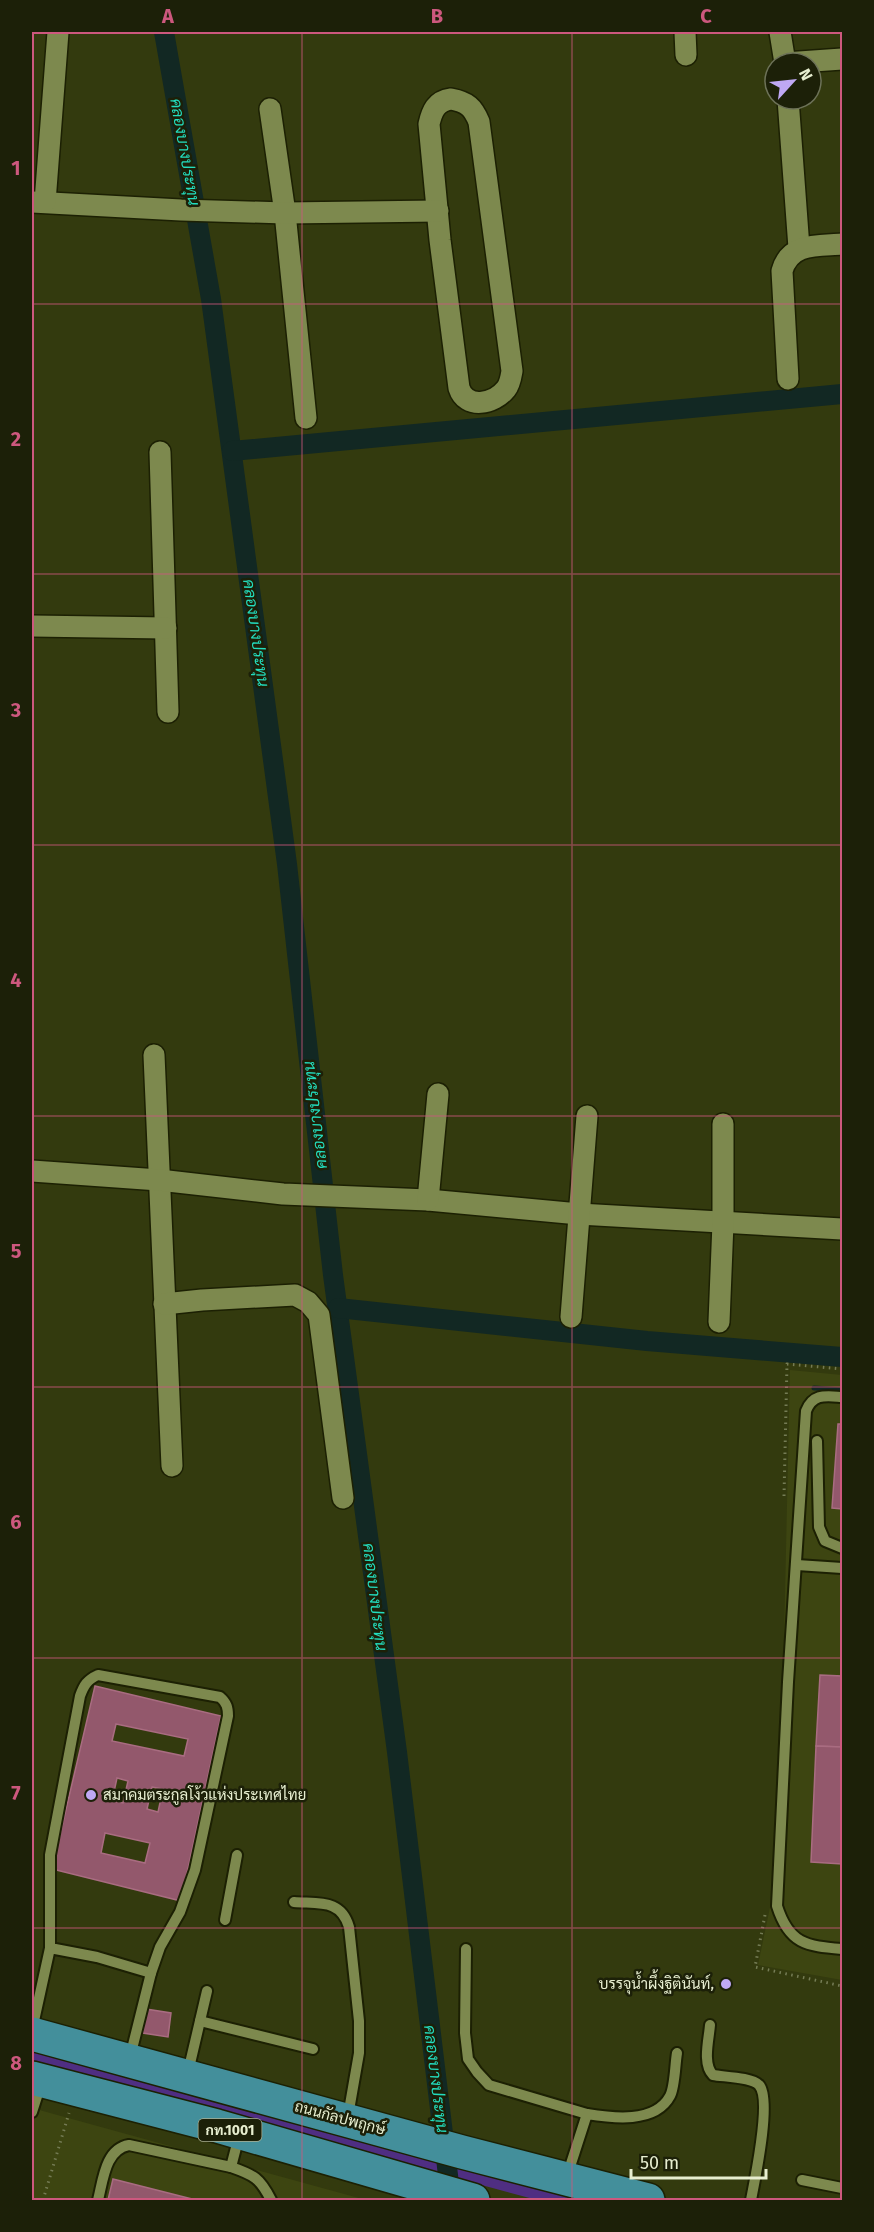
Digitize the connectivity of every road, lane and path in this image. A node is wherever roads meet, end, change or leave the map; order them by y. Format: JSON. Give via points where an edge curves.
{"nodes":[{"id":1,"x":58,"y":32,"type":"edge"},
{"id":2,"x":685,"y":32,"type":"edge"},
{"id":3,"x":780,"y":32,"type":"edge"},
{"id":4,"x":783,"y":51,"type":"edge"},
{"id":5,"x":686,"y":55,"type":"dead end"},
{"id":6,"x":843,"y":59,"type":"edge"},
{"id":7,"x":823,"y":60,"type":"edge"},
{"id":8,"x":270,"y":109,"type":"dead end"},
{"id":9,"x":789,"y":111,"type":"edge"},
{"id":10,"x":38,"y":202,"type":"edge"},
{"id":11,"x":438,"y":211,"type":"junction"},
{"id":12,"x":285,"y":213,"type":"junction"},
{"id":13,"x":843,"y":244,"type":"edge"},
{"id":14,"x":800,"y":248,"type":"junction"},
{"id":15,"x":788,"y":379,"type":"dead end"},
{"id":16,"x":306,"y":418,"type":"dead end"},
{"id":17,"x":160,"y":452,"type":"dead end"},
{"id":18,"x":32,"y":626,"type":"edge"},
{"id":19,"x":165,"y":628,"type":"junction"},
{"id":20,"x":168,"y":712,"type":"dead end"},
{"id":21,"x":154,"y":1055,"type":"dead end"},
{"id":22,"x":438,"y":1094,"type":"dead end"},
{"id":23,"x":587,"y":1116,"type":"dead end"},
{"id":24,"x":723,"y":1124,"type":"dead end"},
{"id":25,"x":32,"y":1171,"type":"edge"},
{"id":26,"x":159,"y":1180,"type":"junction"},
{"id":27,"x":428,"y":1200,"type":"junction"},
{"id":28,"x":579,"y":1214,"type":"junction"},
{"id":29,"x":723,"y":1223,"type":"junction"},
{"id":30,"x":843,"y":1228,"type":"edge"},
{"id":31,"x":164,"y":1304,"type":"junction"},
{"id":32,"x":571,"y":1317,"type":"dead end"},
{"id":33,"x":719,"y":1322,"type":"dead end"},
{"id":34,"x":843,"y":1397,"type":"edge"},
{"id":35,"x":817,"y":1441,"type":"dead end"},
{"id":36,"x":172,"y":1466,"type":"dead end"},
{"id":37,"x":343,"y":1498,"type":"dead end"},
{"id":38,"x":843,"y":1548,"type":"edge"},
{"id":39,"x":797,"y":1564,"type":"junction"},
{"id":40,"x":843,"y":1568,"type":"edge"},
{"id":41,"x":237,"y":1855,"type":"dead end"},
{"id":42,"x":294,"y":1902,"type":"dead end"},
{"id":43,"x":225,"y":1920,"type":"dead end"},
{"id":44,"x":51,"y":1948,"type":"junction"},
{"id":45,"x":466,"y":1949,"type":"dead end"},
{"id":46,"x":843,"y":1949,"type":"edge"},
{"id":47,"x":151,"y":1973,"type":"junction"},
{"id":48,"x":207,"y":1991,"type":"dead end"},
{"id":49,"x":200,"y":2021,"type":"junction"},
{"id":50,"x":710,"y":2025,"type":"dead end"},
{"id":51,"x":32,"y":2032,"type":"edge"},
{"id":52,"x":313,"y":2049,"type":"dead end"},
{"id":53,"x":677,"y":2053,"type":"dead end"},
{"id":54,"x":129,"y":2060,"type":"junction"},
{"id":55,"x":187,"y":2076,"type":"junction"},
{"id":56,"x":37,"y":2080,"type":"edge"},
{"id":57,"x":75,"y":2091,"type":"junction"},
{"id":58,"x":32,"y":2112,"type":"edge"},
{"id":59,"x":587,"y":2114,"type":"junction"},
{"id":60,"x":347,"y":2120,"type":"junction"},
{"id":61,"x":239,"y":2133,"type":"junction"},
{"id":62,"x":231,"y":2167,"type":"junction"},
{"id":63,"x":566,"y":2180,"type":"junction"},
{"id":64,"x":802,"y":2180,"type":"dead end"},
{"id":65,"x":843,"y":2188,"type":"edge"},
{"id":66,"x":466,"y":2199,"type":"edge"},
{"id":67,"x":43,"y":2200,"type":"edge"},
{"id":68,"x":98,"y":2200,"type":"edge"},
{"id":69,"x":271,"y":2200,"type":"edge"},
{"id":70,"x":648,"y":2200,"type":"edge"},
{"id":71,"x":751,"y":2200,"type":"edge"}],
"edges":[{"from":1,"to":10,"type":"street"},
{"from":2,"to":5,"type":"street"},
{"from":3,"to":4,"type":"street"},
{"from":6,"to":7,"type":"street"},
{"from":8,"to":12,"type":"street"},
{"from":9,"to":14,"type":"street"},
{"from":10,"to":12,"type":"street"},
{"from":11,"to":11,"type":"street","via":[[459,388],[468,402],[476,403],[505,390],[512,371],[479,122],[474,111],[460,101],[443,100],[437,104],[429,124]]},
{"from":11,"to":12,"type":"street"},
{"from":12,"to":16,"type":"street"},
{"from":13,"to":14,"type":"street"},
{"from":14,"to":15,"type":"street","via":[[789,257],[782,271]]},
{"from":17,"to":19,"type":"street"},
{"from":18,"to":19,"type":"street"},
{"from":19,"to":20,"type":"street"},
{"from":21,"to":26,"type":"street"},
{"from":22,"to":27,"type":"street"},
{"from":23,"to":28,"type":"street"},
{"from":24,"to":29,"type":"street"},
{"from":25,"to":26,"type":"street"},
{"from":26,"to":27,"type":"street","via":[[283,1194]]},
{"from":26,"to":31,"type":"street"},
{"from":27,"to":28,"type":"street"},
{"from":28,"to":29,"type":"street"},
{"from":28,"to":32,"type":"street"},
{"from":29,"to":30,"type":"street"},
{"from":29,"to":33,"type":"street"},
{"from":31,"to":36,"type":"street"},
{"from":31,"to":37,"type":"street","via":[[295,1295],[309,1302],[319,1316]]},
{"from":34,"to":39,"type":"lane","via":[[815,1398],[806,1411]]},
{"from":35,"to":38,"type":"lane","via":[[819,1527],[825,1541]]},
{"from":39,"to":40,"type":"lane"},
{"from":39,"to":46,"type":"lane","via":[[777,1906],[787,1930],[795,1938],[810,1946]]},
{"from":41,"to":43,"type":"lane"},
{"from":42,"to":60,"type":"lane","via":[[340,1909],[349,1927],[359,2053]]},
{"from":44,"to":47,"type":"lane"},
{"from":44,"to":47,"type":"lane","via":[[50,1855],[84,1686],[98,1675],[219,1697],[225,1702],[228,1716],[202,1842],[184,1902]]},
{"from":44,"to":51,"type":"lane"},
{"from":45,"to":59,"type":"lane","via":[[465,2032],[468,2059],[477,2072],[489,2085]]},
{"from":47,"to":54,"type":"lane"},
{"from":48,"to":49,"type":"lane"},
{"from":49,"to":52,"type":"lane"},
{"from":49,"to":55,"type":"lane"},
{"from":50,"to":71,"type":"lane","via":[[709,2071],[713,2075],[753,2081],[764,2096]]},
{"from":51,"to":54,"type":"main road","name":"ถนนกัลปพฤกษ์","number":"กท.1001"},
{"from":53,"to":59,"type":"lane","via":[[671,2095],[661,2106],[642,2115],[617,2119]]},
{"from":54,"to":55,"type":"main road","name":"ถนนกัลปพฤกษ์","number":"กท.1001"},
{"from":55,"to":60,"type":"main road","name":"ถนนกัลปพฤกษ์","number":"กท.1001"},
{"from":56,"to":57,"type":"main road","number":"กท.1001"},
{"from":56,"to":58,"type":"lane"},
{"from":57,"to":61,"type":"main road","number":"กท.1001"},
{"from":57,"to":67,"type":"path"},
{"from":59,"to":63,"type":"lane"},
{"from":60,"to":63,"type":"main road","name":"ถนนกัลปพฤกษ์","number":"กท.1001"},
{"from":61,"to":62,"type":"lane"},
{"from":61,"to":66,"type":"main road","number":"กท.1001"},
{"from":62,"to":68,"type":"lane","via":[[123,2146],[108,2162]]},
{"from":62,"to":69,"type":"lane","via":[[254,2175]]},
{"from":63,"to":70,"type":"main road","name":"ถนนกัลปพฤกษ์","number":"กท.1001"},
{"from":64,"to":65,"type":"lane"}]}
